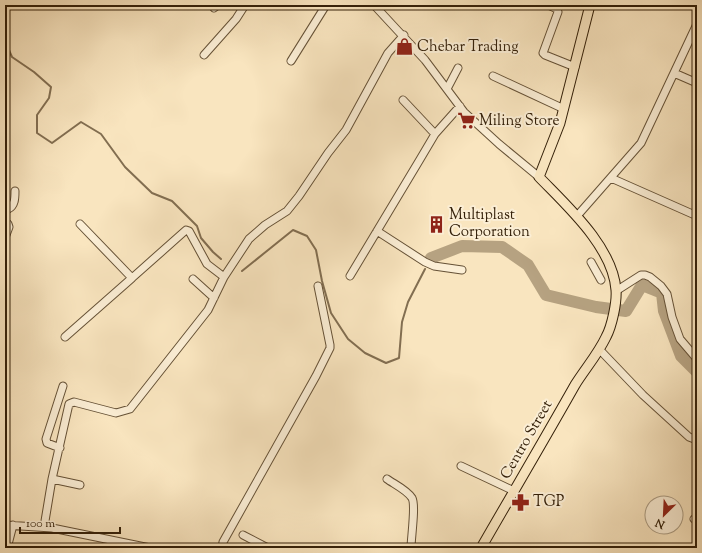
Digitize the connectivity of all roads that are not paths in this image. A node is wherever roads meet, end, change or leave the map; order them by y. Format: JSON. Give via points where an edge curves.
{"nodes":[{"id":1,"x":245,"y":5,"type":"edge"},
{"id":2,"x":326,"y":5,"type":"edge"},
{"id":3,"x":374,"y":5,"type":"edge"},
{"id":4,"x":548,"y":5,"type":"edge"},
{"id":5,"x":590,"y":5,"type":"edge"},
{"id":6,"x":697,"y":24,"type":"edge"},
{"id":7,"x":404,"y":35,"type":"junction"},
{"id":8,"x":204,"y":56,"type":"dead end"},
{"id":9,"x":291,"y":61,"type":"dead end"},
{"id":10,"x":574,"y":67,"type":"junction"},
{"id":11,"x":458,"y":68,"type":"dead end"},
{"id":12,"x":674,"y":73,"type":"junction"},
{"id":13,"x":493,"y":76,"type":"dead end"},
{"id":14,"x":697,"y":83,"type":"edge"},
{"id":15,"x":447,"y":90,"type":"junction"},
{"id":16,"x":403,"y":100,"type":"dead end"},
{"id":17,"x":460,"y":106,"type":"junction"},
{"id":18,"x":564,"y":109,"type":"junction"},
{"id":19,"x":435,"y":134,"type":"junction"},
{"id":20,"x":539,"y":177,"type":"junction"},
{"id":21,"x":611,"y":178,"type":"junction"},
{"id":22,"x":16,"y":191,"type":"dead end"},
{"id":23,"x":5,"y":209,"type":"edge"},
{"id":24,"x":577,"y":216,"type":"junction"},
{"id":25,"x":697,"y":216,"type":"edge"},
{"id":26,"x":5,"y":222,"type":"edge"},
{"id":27,"x":80,"y":224,"type":"dead end"},
{"id":28,"x":377,"y":231,"type":"junction"},
{"id":29,"x":6,"y":235,"type":"dead end"},
{"id":30,"x":591,"y":262,"type":"dead end"},
{"id":31,"x":462,"y":270,"type":"dead end"},
{"id":32,"x":350,"y":276,"type":"dead end"},
{"id":33,"x":224,"y":277,"type":"junction"},
{"id":34,"x":132,"y":278,"type":"junction"},
{"id":35,"x":193,"y":279,"type":"dead end"},
{"id":36,"x":601,"y":280,"type":"dead end"},
{"id":37,"x":318,"y":286,"type":"dead end"},
{"id":38,"x":616,"y":291,"type":"junction"},
{"id":39,"x":214,"y":298,"type":"junction"},
{"id":40,"x":65,"y":337,"type":"dead end"},
{"id":41,"x":600,"y":349,"type":"junction"},
{"id":42,"x":697,"y":359,"type":"edge"},
{"id":43,"x":63,"y":386,"type":"dead end"},
{"id":44,"x":697,"y":440,"type":"edge"},
{"id":45,"x":60,"y":448,"type":"junction"},
{"id":46,"x":461,"y":466,"type":"dead end"},
{"id":47,"x":52,"y":479,"type":"junction"},
{"id":48,"x":387,"y":479,"type":"dead end"},
{"id":49,"x":80,"y":485,"type":"dead end"},
{"id":50,"x":514,"y":491,"type":"junction"},
{"id":51,"x":5,"y":525,"type":"edge"},
{"id":52,"x":13,"y":525,"type":"junction"},
{"id":53,"x":44,"y":527,"type":"junction"},
{"id":54,"x":243,"y":535,"type":"dead end"},
{"id":55,"x":7,"y":548,"type":"edge"},
{"id":56,"x":150,"y":548,"type":"edge"},
{"id":57,"x":222,"y":548,"type":"edge"},
{"id":58,"x":268,"y":548,"type":"edge"},
{"id":59,"x":410,"y":548,"type":"edge"},
{"id":60,"x":481,"y":548,"type":"edge"}],
"edges":[{"from":1,"to":8,"type":"street"},
{"from":2,"to":9,"type":"street"},
{"from":3,"to":7,"type":"street"},
{"from":4,"to":10,"type":"street","via":[[557,9],[558,14],[543,53]]},
{"from":5,"to":10,"type":"main road"},
{"from":6,"to":12,"type":"street"},
{"from":7,"to":15,"type":"street"},
{"from":7,"to":33,"type":"street","via":[[388,53],[346,130],[299,196],[287,210],[249,239]]},
{"from":10,"to":18,"type":"main road"},
{"from":11,"to":15,"type":"street"},
{"from":12,"to":14,"type":"street"},
{"from":12,"to":21,"type":"street","via":[[641,143]]},
{"from":13,"to":18,"type":"street"},
{"from":15,"to":17,"type":"street"},
{"from":16,"to":19,"type":"street"},
{"from":17,"to":19,"type":"street"},
{"from":17,"to":20,"type":"street","via":[[499,144]]},
{"from":18,"to":20,"type":"main road"},
{"from":19,"to":28,"type":"street"},
{"from":20,"to":24,"type":"main road"},
{"from":21,"to":24,"type":"street"},
{"from":21,"to":25,"type":"street"},
{"from":22,"to":23,"type":"street","via":[[12,206]]},
{"from":24,"to":38,"type":"main road","via":[[604,254],[614,278]]},
{"from":26,"to":29,"type":"street","via":[[9,227]]},
{"from":27,"to":34,"type":"street"},
{"from":28,"to":31,"type":"street","via":[[425,262],[434,266]]},
{"from":28,"to":32,"type":"street"},
{"from":30,"to":36,"type":"street"},
{"from":33,"to":34,"type":"street","via":[[207,264],[189,231],[186,230]]},
{"from":33,"to":39,"type":"street"},
{"from":34,"to":40,"type":"street"},
{"from":35,"to":39,"type":"street"},
{"from":37,"to":57,"type":"street","via":[[330,348]]},
{"from":38,"to":41,"type":"main road","name":"Centro Street","via":[[607,336]]},
{"from":38,"to":42,"type":"street","via":[[641,275],[650,277],[662,286],[667,294],[680,338]]},
{"from":39,"to":45,"type":"street","via":[[208,310],[130,409],[116,413],[74,402],[69,404]]},
{"from":41,"to":44,"type":"street","via":[[643,396],[689,437]]},
{"from":41,"to":50,"type":"main road","name":"Centro Street","via":[[584,370]]},
{"from":43,"to":45,"type":"street","via":[[46,439],[47,443]]},
{"from":45,"to":47,"type":"street"},
{"from":46,"to":50,"type":"street"},
{"from":47,"to":49,"type":"street"},
{"from":47,"to":53,"type":"street"},
{"from":48,"to":59,"type":"street","via":[[412,499],[414,506]]},
{"from":50,"to":60,"type":"main road","name":"Centro Street"},
{"from":51,"to":52,"type":"street"},
{"from":52,"to":53,"type":"street"},
{"from":52,"to":55,"type":"street"},
{"from":53,"to":56,"type":"street"},
{"from":54,"to":58,"type":"street"}]}
